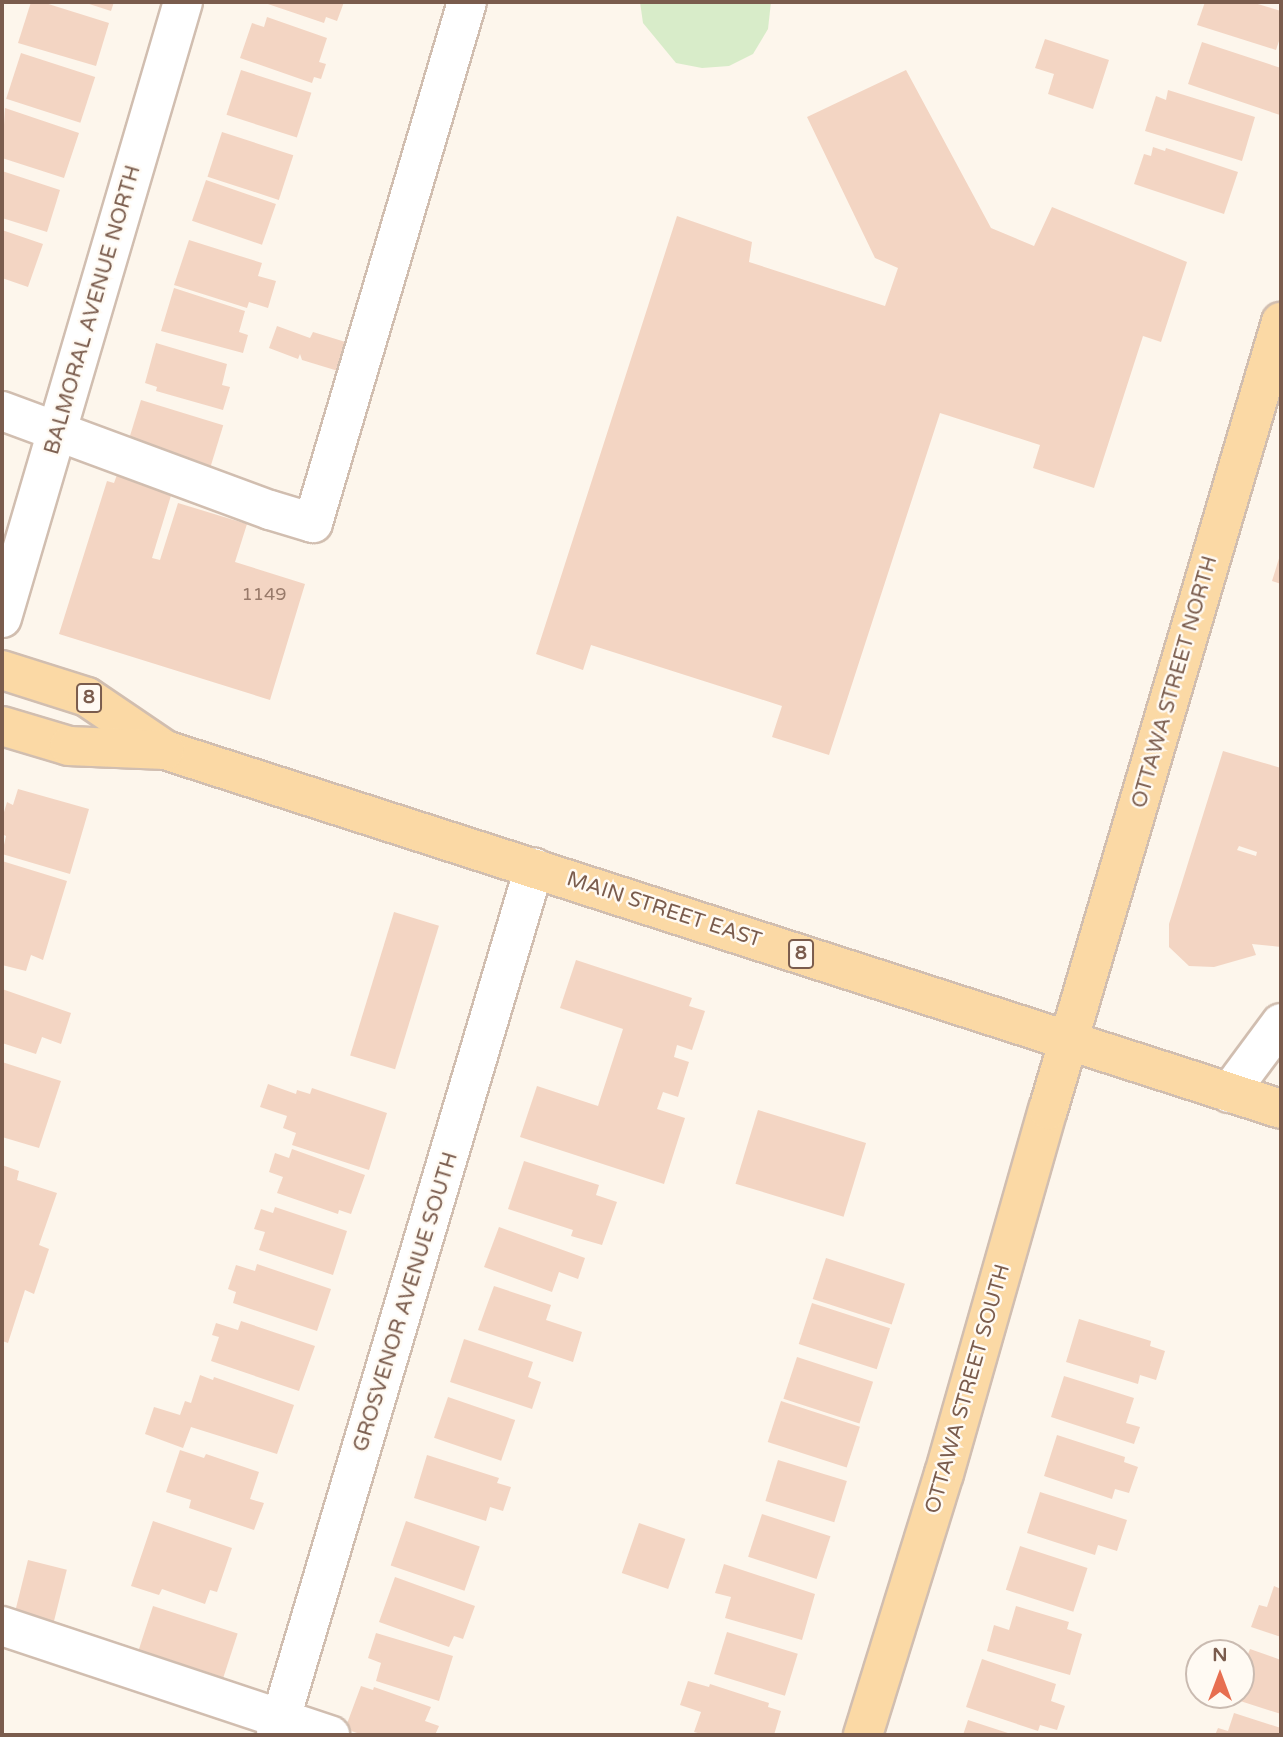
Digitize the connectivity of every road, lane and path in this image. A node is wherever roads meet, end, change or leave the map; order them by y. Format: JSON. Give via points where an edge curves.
{"nodes":[{"id":1,"x":183,"y":2,"type":"edge"},
{"id":2,"x":467,"y":2,"type":"edge"},
{"id":3,"x":1281,"y":322,"type":"edge"},
{"id":4,"x":2,"y":411,"type":"edge"},
{"id":5,"x":58,"y":431,"type":"junction"},
{"id":6,"x":2,"y":618,"type":"edge"},
{"id":7,"x":2,"y":670,"type":"edge"},
{"id":8,"x":2,"y":726,"type":"edge"},
{"id":9,"x":165,"y":750,"type":"junction"},
{"id":10,"x":534,"y":867,"type":"junction"},
{"id":11,"x":1281,"y":1023,"type":"edge"},
{"id":12,"x":1068,"y":1041,"type":"junction"},
{"id":13,"x":1229,"y":1093,"type":"junction"},
{"id":14,"x":1281,"y":1110,"type":"edge"},
{"id":15,"x":2,"y":1626,"type":"edge"},
{"id":16,"x":278,"y":1727,"type":"edge"},
{"id":17,"x":330,"y":1735,"type":"edge"},
{"id":18,"x":863,"y":1735,"type":"edge"}],
"edges":[{"from":1,"to":5,"type":"street","name":"BALMORAL AVENUE NORTH"},
{"from":2,"to":5,"type":"street","via":[[313,523]]},
{"from":3,"to":12,"type":"main road","name":"OTTAWA STREET NORTH"},
{"from":4,"to":5,"type":"street"},
{"from":5,"to":6,"type":"street","name":"BALMORAL AVENUE NORTH"},
{"from":7,"to":9,"type":"main road","name":"MAIN STREET EAST","number":"8","via":[[88,697]]},
{"from":8,"to":9,"type":"main road","name":"MAIN STREET EAST","number":"8","via":[[69,746]]},
{"from":9,"to":10,"type":"main road","name":"MAIN STREET EAST","number":"8"},
{"from":10,"to":12,"type":"main road","name":"MAIN STREET EAST","number":"8"},
{"from":10,"to":16,"type":"street","name":"GROSVENOR AVENUE SOUTH"},
{"from":11,"to":13,"type":"street"},
{"from":12,"to":13,"type":"main road","name":"MAIN STREET EAST","number":"8"},
{"from":12,"to":18,"type":"main road","name":"OTTAWA STREET SOUTH","via":[[944,1474]]},
{"from":13,"to":14,"type":"main road","name":"MAIN STREET EAST","number":"8"},
{"from":15,"to":16,"type":"street"},
{"from":16,"to":17,"type":"street"}]}
